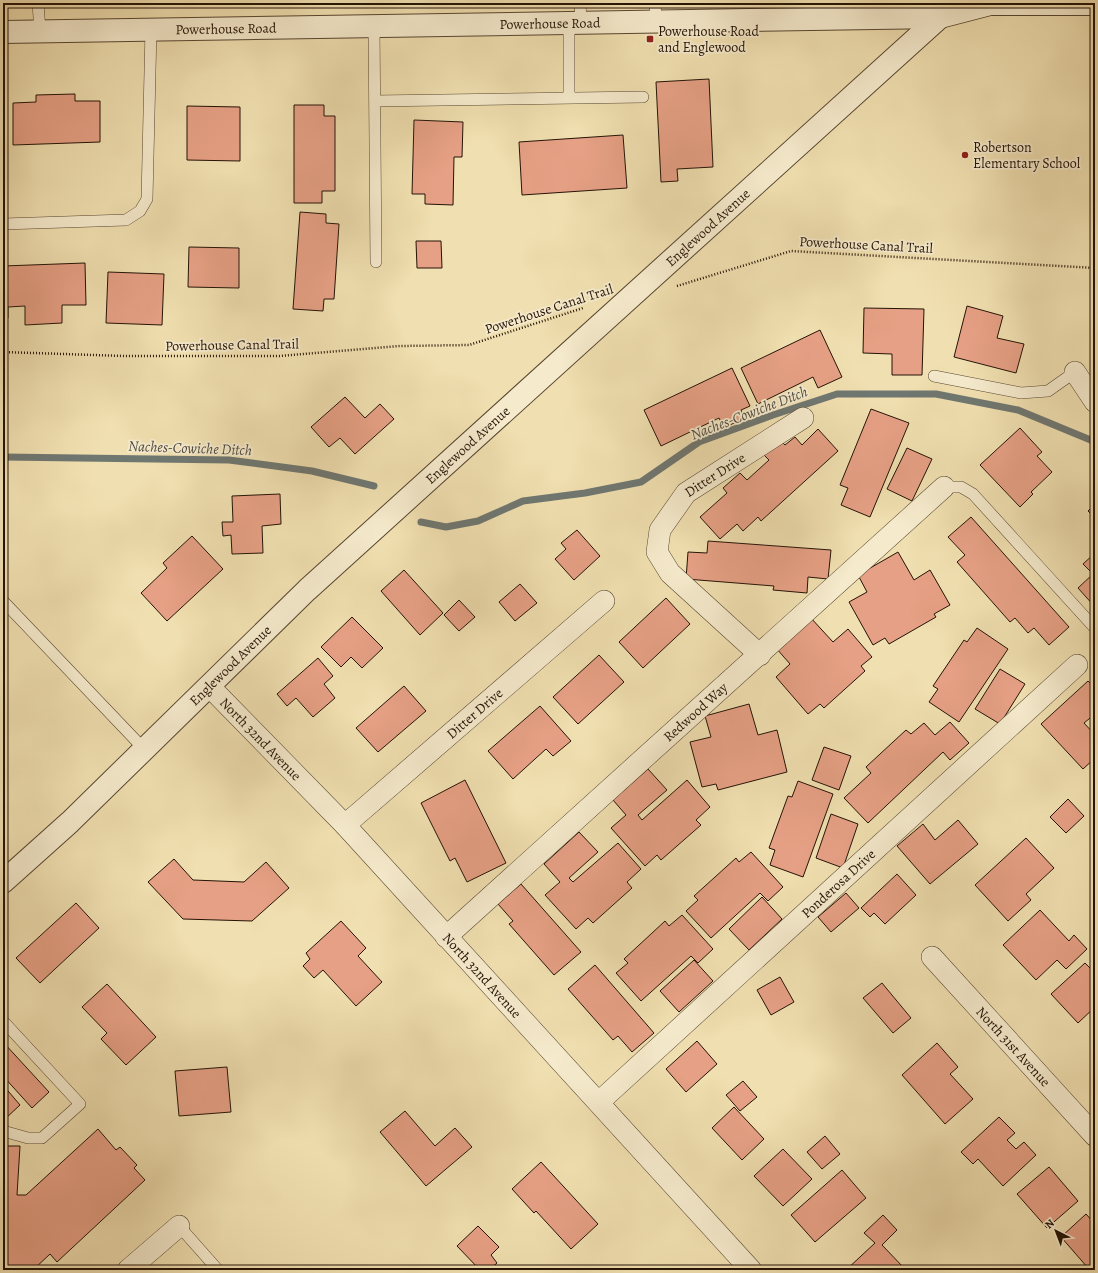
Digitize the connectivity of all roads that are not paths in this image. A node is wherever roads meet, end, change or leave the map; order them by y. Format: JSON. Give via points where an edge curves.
{"nodes":[{"id":1,"x":38,"y":3,"type":"edge"},
{"id":2,"x":991,"y":4,"type":"edge"},
{"id":3,"x":1095,"y":4,"type":"edge"},
{"id":4,"x":655,"y":12,"type":"edge"},
{"id":5,"x":577,"y":16,"type":"edge"},
{"id":6,"x":940,"y":17,"type":"junction"},
{"id":7,"x":374,"y":26,"type":"junction"},
{"id":8,"x":151,"y":29,"type":"junction"},
{"id":9,"x":40,"y":31,"type":"junction"},
{"id":10,"x":3,"y":32,"type":"edge"},
{"id":11,"x":643,"y":97,"type":"dead end"},
{"id":12,"x":569,"y":98,"type":"junction"},
{"id":13,"x":375,"y":101,"type":"junction"},
{"id":14,"x":3,"y":224,"type":"edge"},
{"id":15,"x":376,"y":262,"type":"dead end"},
{"id":16,"x":1075,"y":372,"type":"joint"},
{"id":17,"x":934,"y":376,"type":"dead end"},
{"id":18,"x":1095,"y":402,"type":"edge"},
{"id":19,"x":803,"y":418,"type":"dead end"},
{"id":20,"x":944,"y":487,"type":"joint"},
{"id":21,"x":3,"y":601,"type":"edge"},
{"id":22,"x":604,"y":601,"type":"dead end"},
{"id":23,"x":1093,"y":626,"type":"dead end"},
{"id":24,"x":760,"y":655,"type":"junction"},
{"id":25,"x":1077,"y":665,"type":"dead end"},
{"id":26,"x":209,"y":686,"type":"junction"},
{"id":27,"x":144,"y":749,"type":"junction"},
{"id":28,"x":345,"y":825,"type":"junction"},
{"id":29,"x":3,"y":882,"type":"edge"},
{"id":30,"x":446,"y":937,"type":"junction"},
{"id":31,"x":932,"y":957,"type":"dead end"},
{"id":32,"x":3,"y":1021,"type":"edge"},
{"id":33,"x":599,"y":1102,"type":"junction"},
{"id":34,"x":3,"y":1130,"type":"edge"},
{"id":35,"x":1095,"y":1136,"type":"edge"},
{"id":36,"x":179,"y":1226,"type":"joint"},
{"id":37,"x":129,"y":1270,"type":"edge"},
{"id":38,"x":218,"y":1270,"type":"edge"},
{"id":39,"x":751,"y":1270,"type":"edge"}],
"edges":[{"from":1,"to":9,"type":"lane"},
{"from":2,"to":3,"type":"street","name":"Powerhouse Road"},
{"from":2,"to":6,"type":"street","name":"Powerhouse Road"},
{"from":4,"to":5,"type":"street","name":"Powerhouse Road"},
{"from":4,"to":6,"type":"street","name":"Powerhouse Road"},
{"from":5,"to":7,"type":"street","name":"Powerhouse Road"},
{"from":5,"to":12,"type":"lane"},
{"from":6,"to":26,"type":"street","name":"Englewood Avenue","via":[[307,590]]},
{"from":7,"to":8,"type":"street","name":"Powerhouse Road"},
{"from":7,"to":13,"type":"lane"},
{"from":8,"to":9,"type":"street","name":"Powerhouse Road"},
{"from":8,"to":14,"type":"lane","via":[[147,199],[140,211],[126,220]]},
{"from":9,"to":10,"type":"street","name":"Powerhouse Road"},
{"from":11,"to":12,"type":"lane"},
{"from":12,"to":13,"type":"lane"},
{"from":13,"to":15,"type":"lane"},
{"from":16,"to":17,"type":"lane","via":[[1048,390],[1021,393]]},
{"from":16,"to":18,"type":"street"},
{"from":19,"to":24,"type":"street","name":"Ditter Drive","via":[[686,493],[660,530],[657,552],[670,573]]},
{"from":20,"to":23,"type":"lane","via":[[961,487],[973,494]]},
{"from":20,"to":24,"type":"street","name":"Redwood Way"},
{"from":21,"to":27,"type":"lane"},
{"from":22,"to":28,"type":"street","name":"Ditter Drive"},
{"from":24,"to":30,"type":"street","name":"Redwood Way"},
{"from":25,"to":33,"type":"street","name":"Ponderosa Drive"},
{"from":26,"to":27,"type":"street","name":"Englewood Avenue"},
{"from":26,"to":28,"type":"street","name":"North 32nd Avenue"},
{"from":27,"to":29,"type":"street","name":"Englewood Avenue","via":[[70,822]]},
{"from":28,"to":30,"type":"street","name":"North 32nd Avenue"},
{"from":30,"to":33,"type":"street","name":"North 32nd Avenue"},
{"from":31,"to":35,"type":"street","name":"North 31st Avenue"},
{"from":32,"to":34,"type":"lane","via":[[80,1104],[42,1138],[28,1138]]},
{"from":33,"to":39,"type":"street","name":"North 32nd Avenue"},
{"from":36,"to":37,"type":"street"},
{"from":36,"to":38,"type":"lane"}]}
